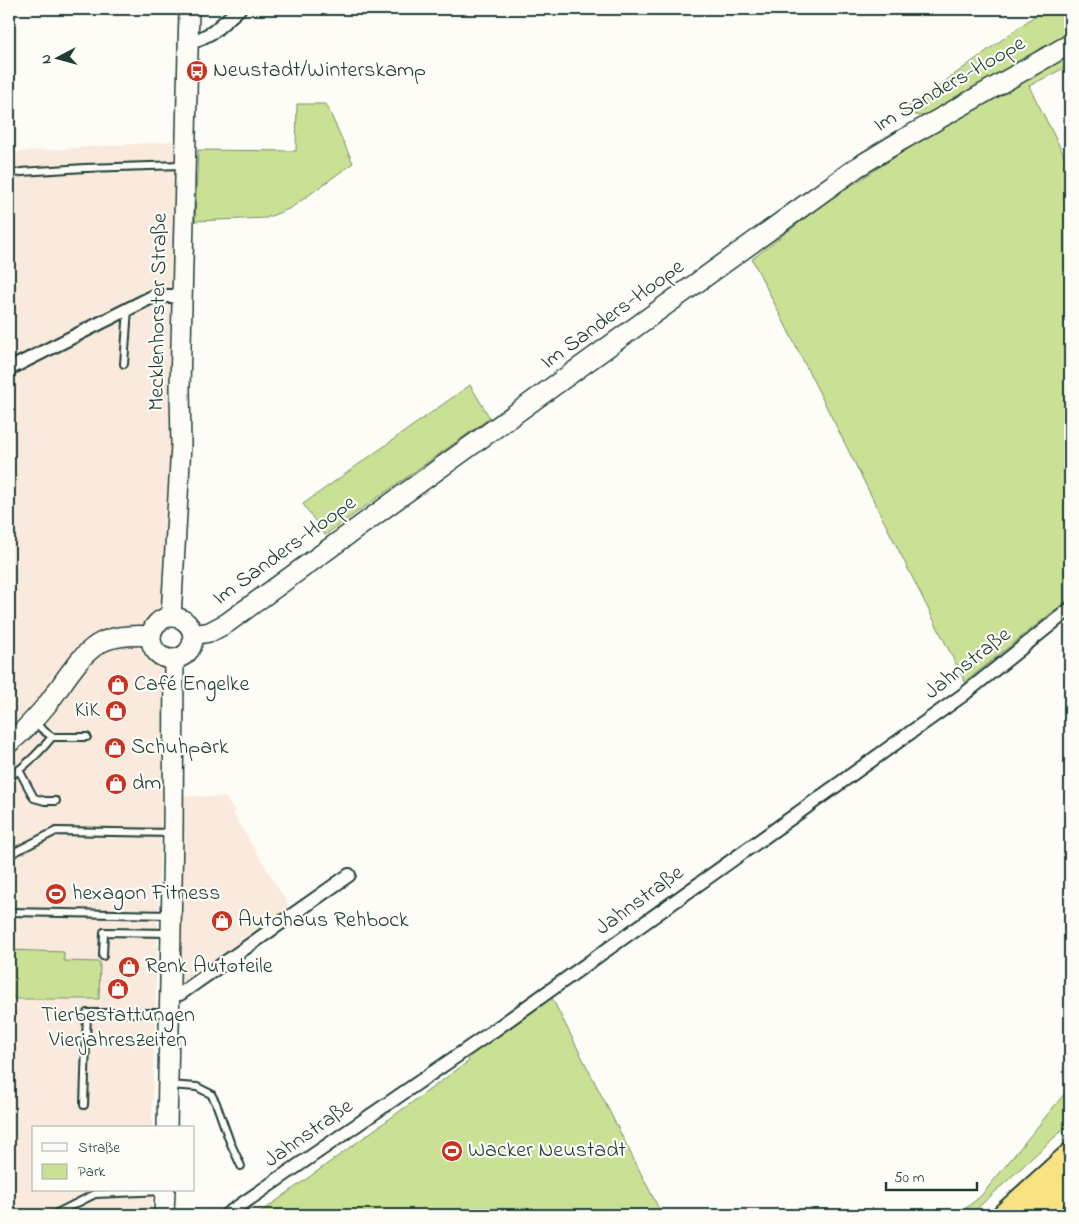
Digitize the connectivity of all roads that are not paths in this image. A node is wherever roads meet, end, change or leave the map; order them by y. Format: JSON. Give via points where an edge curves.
{"nodes":[{"id":1,"x":189,"y":9,"type":"edge"},
{"id":2,"x":239,"y":9,"type":"edge"},
{"id":3,"x":1070,"y":44,"type":"edge"},
{"id":4,"x":188,"y":45,"type":"junction"},
{"id":5,"x":186,"y":165,"type":"junction"},
{"id":6,"x":9,"y":175,"type":"edge"},
{"id":7,"x":182,"y":296,"type":"junction"},
{"id":8,"x":128,"y":309,"type":"junction"},
{"id":9,"x":124,"y":364,"type":"dead end"},
{"id":10,"x":9,"y":369,"type":"edge"},
{"id":11,"x":1070,"y":609,"type":"edge"},
{"id":12,"x":171,"y":616,"type":"junction"},
{"id":13,"x":193,"y":635,"type":"junction"},
{"id":14,"x":151,"y":636,"type":"junction"},
{"id":15,"x":174,"y":659,"type":"junction"},
{"id":16,"x":32,"y":722,"type":"junction"},
{"id":17,"x":52,"y":737,"type":"junction"},
{"id":18,"x":86,"y":737,"type":"dead end"},
{"id":19,"x":9,"y":743,"type":"edge"},
{"id":20,"x":19,"y":770,"type":"junction"},
{"id":21,"x":9,"y":777,"type":"edge"},
{"id":22,"x":56,"y":801,"type":"dead end"},
{"id":23,"x":173,"y":833,"type":"junction"},
{"id":24,"x":9,"y":855,"type":"edge"},
{"id":25,"x":350,"y":875,"type":"dead end"},
{"id":26,"x":9,"y":912,"type":"edge"},
{"id":27,"x":171,"y":924,"type":"junction"},
{"id":28,"x":103,"y":956,"type":"dead end"},
{"id":29,"x":170,"y":1004,"type":"junction"},
{"id":30,"x":168,"y":1085,"type":"junction"},
{"id":31,"x":84,"y":1105,"type":"dead end"},
{"id":32,"x":167,"y":1126,"type":"edge"},
{"id":33,"x":1070,"y":1156,"type":"edge"},
{"id":34,"x":241,"y":1166,"type":"dead end"},
{"id":35,"x":1070,"y":1183,"type":"edge"},
{"id":36,"x":142,"y":1192,"type":"edge"},
{"id":37,"x":165,"y":1192,"type":"edge"},
{"id":38,"x":53,"y":1215,"type":"edge"},
{"id":39,"x":164,"y":1215,"type":"edge"},
{"id":40,"x":226,"y":1215,"type":"edge"},
{"id":41,"x":1005,"y":1215,"type":"edge"},
{"id":42,"x":1035,"y":1215,"type":"edge"}],
"edges":[{"from":1,"to":4,"type":"street","name":"Mecklenhorster Straße"},
{"from":2,"to":4,"type":"street","via":[[213,32]]},
{"from":3,"to":13,"type":"street","name":"Im Sanders-Hoope","via":[[856,168],[227,624]]},
{"from":4,"to":5,"type":"street","name":"Mecklenhorster Straße"},
{"from":5,"to":6,"type":"lane","via":[[85,168]]},
{"from":5,"to":7,"type":"street","name":"Mecklenhorster Straße"},
{"from":7,"to":8,"type":"street","via":[[154,296]]},
{"from":7,"to":12,"type":"street","name":"Mecklenhorster Straße","via":[[181,445]]},
{"from":8,"to":9,"type":"lane"},
{"from":8,"to":10,"type":"street"},
{"from":11,"to":40,"type":"street","name":"Jahnstraße","via":[[963,695],[496,1029]]},
{"from":12,"to":13,"type":"street","via":[[186,622]]},
{"from":12,"to":14,"type":"street","via":[[155,624]]},
{"from":13,"to":15,"type":"street","via":[[190,649]]},
{"from":14,"to":15,"type":"street","via":[[154,649],[165,658]]},
{"from":14,"to":16,"type":"street","via":[[119,637],[93,648]]},
{"from":15,"to":23,"type":"street"},
{"from":16,"to":17,"type":"lane"},
{"from":16,"to":19,"type":"street"},
{"from":17,"to":18,"type":"lane"},
{"from":17,"to":20,"type":"lane"},
{"from":20,"to":21,"type":"lane"},
{"from":20,"to":22,"type":"lane","via":[[34,798]]},
{"from":23,"to":24,"type":"lane","via":[[56,831]]},
{"from":23,"to":27,"type":"street"},
{"from":25,"to":29,"type":"street"},
{"from":26,"to":27,"type":"lane"},
{"from":27,"to":28,"type":"lane","via":[[104,932]]},
{"from":27,"to":29,"type":"street"},
{"from":29,"to":30,"type":"street"},
{"from":29,"to":31,"type":"lane","via":[[87,1013]]},
{"from":30,"to":32,"type":"street"},
{"from":30,"to":34,"type":"lane","via":[[191,1086],[211,1094]]},
{"from":33,"to":41,"type":"highway"},
{"from":35,"to":42,"type":"highway"},
{"from":36,"to":38,"type":"lane","via":[[95,1194]]},
{"from":37,"to":39,"type":"street"}]}
